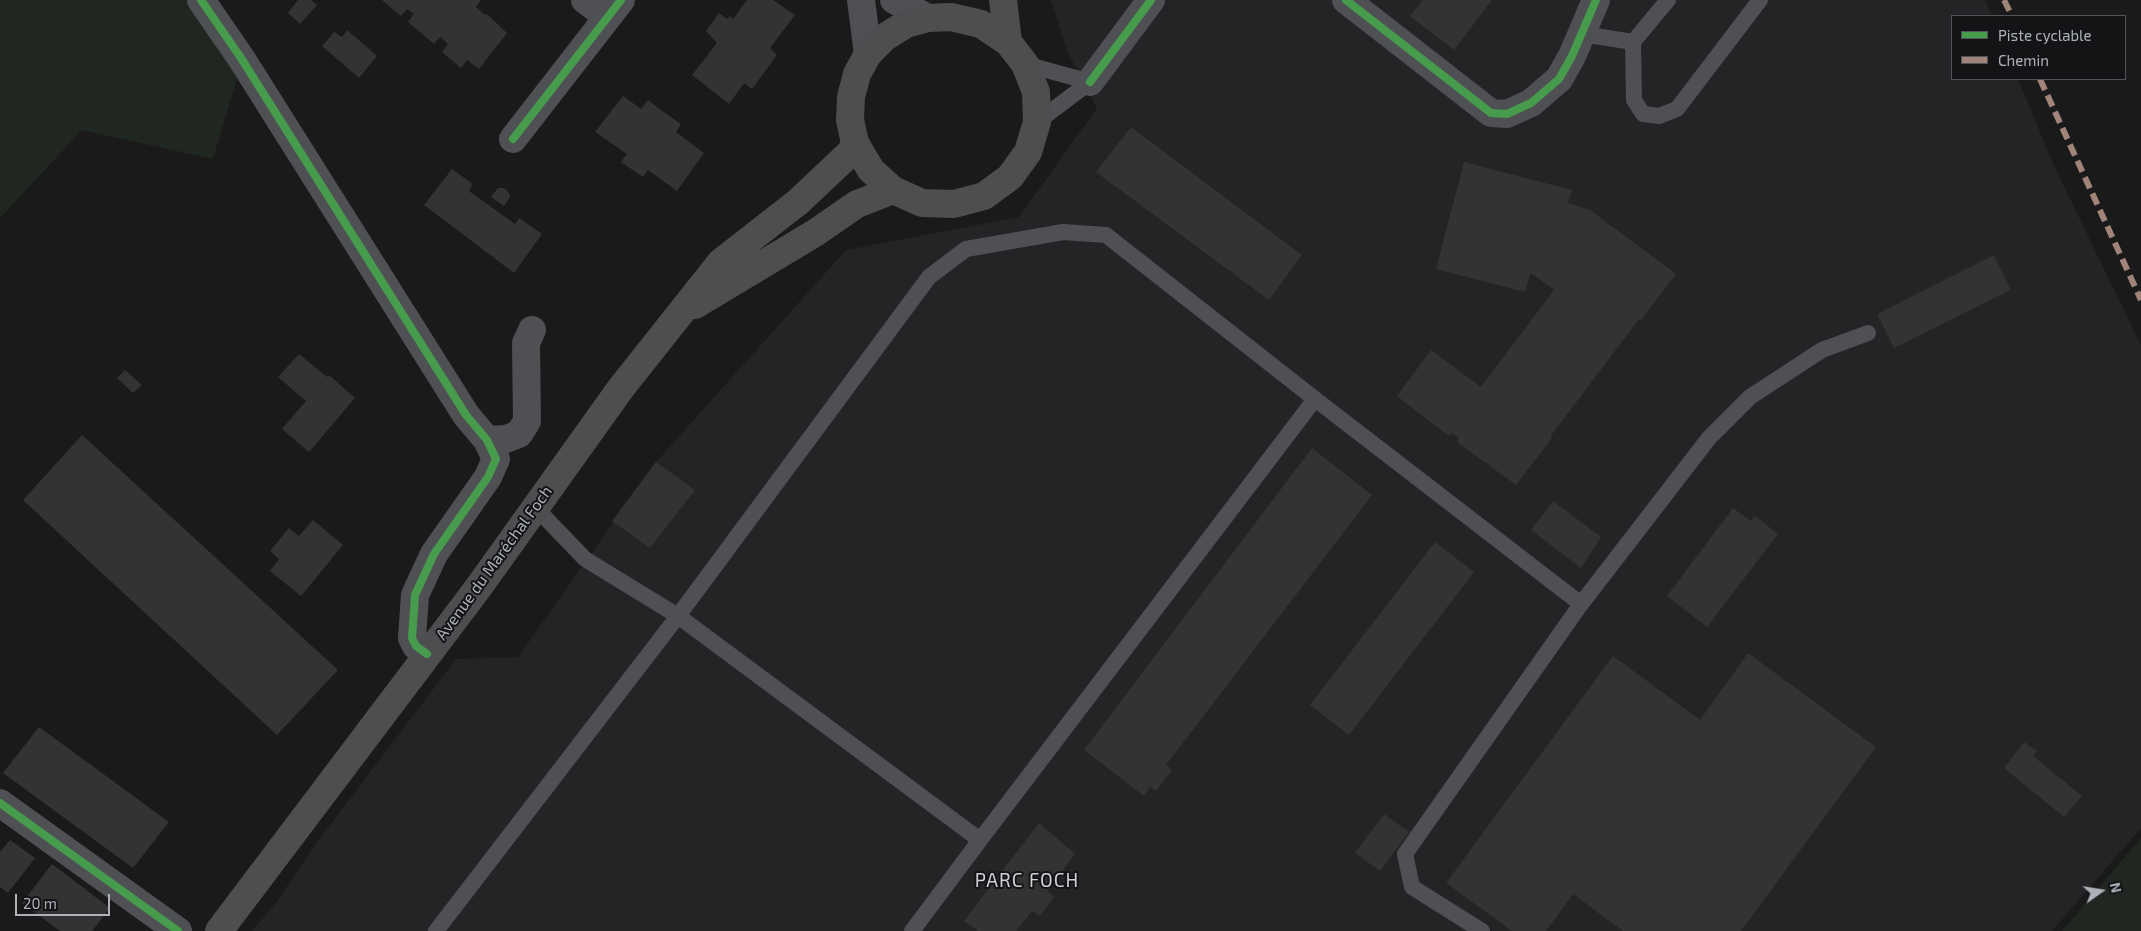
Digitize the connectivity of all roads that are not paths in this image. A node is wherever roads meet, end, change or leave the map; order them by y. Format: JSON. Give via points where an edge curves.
{"nodes":[{"id":1,"x":201,"y":0,"type":"edge"},
{"id":2,"x":585,"y":0,"type":"edge"},
{"id":3,"x":861,"y":0,"type":"edge"},
{"id":4,"x":894,"y":0,"type":"edge"},
{"id":5,"x":1003,"y":0,"type":"edge"},
{"id":6,"x":1152,"y":0,"type":"edge"},
{"id":7,"x":1346,"y":0,"type":"edge"},
{"id":8,"x":1596,"y":0,"type":"edge"},
{"id":9,"x":1668,"y":0,"type":"edge"},
{"id":10,"x":1760,"y":0,"type":"edge"},
{"id":11,"x":614,"y":8,"type":"edge"},
{"id":12,"x":948,"y":11,"type":"edge"},
{"id":13,"x":1582,"y":34,"type":"junction"},
{"id":14,"x":1008,"y":42,"type":"junction"},
{"id":15,"x":1633,"y":42,"type":"junction"},
{"id":16,"x":868,"y":54,"type":"junction"},
{"id":17,"x":1025,"y":64,"type":"junction"},
{"id":18,"x":1090,"y":82,"type":"junction"},
{"id":19,"x":1037,"y":122,"type":"junction"},
{"id":20,"x":513,"y":139,"type":"dead end"},
{"id":21,"x":855,"y":143,"type":"junction"},
{"id":22,"x":893,"y":190,"type":"junction"},
{"id":23,"x":679,"y":315,"type":"junction"},
{"id":24,"x":532,"y":330,"type":"dead end"},
{"id":25,"x":1868,"y":333,"type":"dead end"},
{"id":26,"x":1315,"y":398,"type":"junction"},
{"id":27,"x":487,"y":440,"type":"junction"},
{"id":28,"x":535,"y":507,"type":"junction"},
{"id":29,"x":1581,"y":604,"type":"junction"},
{"id":30,"x":678,"y":616,"type":"junction"},
{"id":31,"x":427,"y":654,"type":"junction"},
{"id":32,"x":0,"y":803,"type":"edge"},
{"id":33,"x":980,"y":840,"type":"junction"},
{"id":34,"x":178,"y":931,"type":"edge"},
{"id":35,"x":219,"y":931,"type":"edge"},
{"id":36,"x":436,"y":931,"type":"edge"},
{"id":37,"x":912,"y":931,"type":"edge"},
{"id":38,"x":1482,"y":931,"type":"edge"}],
"edges":[{"from":1,"to":27,"type":"street","via":[[466,415]]},
{"from":2,"to":11,"type":"street"},
{"from":3,"to":16,"type":"street"},
{"from":4,"to":12,"type":"street"},
{"from":5,"to":14,"type":"main road"},
{"from":6,"to":18,"type":"street"},
{"from":7,"to":13,"type":"street","via":[[1491,113],[1507,114],[1531,103],[1559,79]]},
{"from":8,"to":13,"type":"street"},
{"from":9,"to":15,"type":"lane"},
{"from":10,"to":15,"type":"lane","via":[[1677,109],[1659,116],[1643,114],[1634,100]]},
{"from":11,"to":20,"type":"street"},
{"from":12,"to":14,"type":"main road","via":[[981,24]]},
{"from":12,"to":16,"type":"main road","via":[[906,24],[885,37]]},
{"from":13,"to":15,"type":"lane"},
{"from":14,"to":17,"type":"main road"},
{"from":16,"to":21,"type":"main road","via":[[857,74],[851,97],[850,120]]},
{"from":17,"to":18,"type":"lane"},
{"from":17,"to":19,"type":"main road","via":[[1036,92]]},
{"from":18,"to":19,"type":"lane"},
{"from":19,"to":22,"type":"main road","via":[[1028,152],[1015,171],[984,196],[954,204],[922,202]]},
{"from":21,"to":22,"type":"main road","via":[[871,170]]},
{"from":21,"to":23,"type":"main road","name":"Avenue du Maréchal Foch","via":[[851,152],[798,202],[721,262]]},
{"from":22,"to":23,"type":"main road","via":[[858,204]]},
{"from":23,"to":28,"type":"main road","name":"Avenue du Maréchal Foch","via":[[621,388]]},
{"from":24,"to":27,"type":"street","via":[[526,343],[528,421],[519,434],[506,439]]},
{"from":25,"to":29,"type":"lane","via":[[1822,350],[1750,397],[1709,438]]},
{"from":26,"to":29,"type":"lane"},
{"from":26,"to":30,"type":"lane","via":[[1106,235],[1064,232],[966,249],[929,277]]},
{"from":26,"to":33,"type":"lane"},
{"from":27,"to":31,"type":"street","via":[[496,459],[488,477],[434,554],[415,595],[412,638],[416,646]]},
{"from":28,"to":30,"type":"lane","via":[[585,559]]},
{"from":28,"to":31,"type":"main road","name":"Avenue du Maréchal Foch"},
{"from":29,"to":38,"type":"lane","via":[[1405,854],[1412,886]]},
{"from":30,"to":33,"type":"lane"},
{"from":30,"to":36,"type":"lane"},
{"from":31,"to":35,"type":"main road","name":"Avenue du Maréchal Foch"},
{"from":32,"to":34,"type":"street"},
{"from":33,"to":37,"type":"lane"}]}
